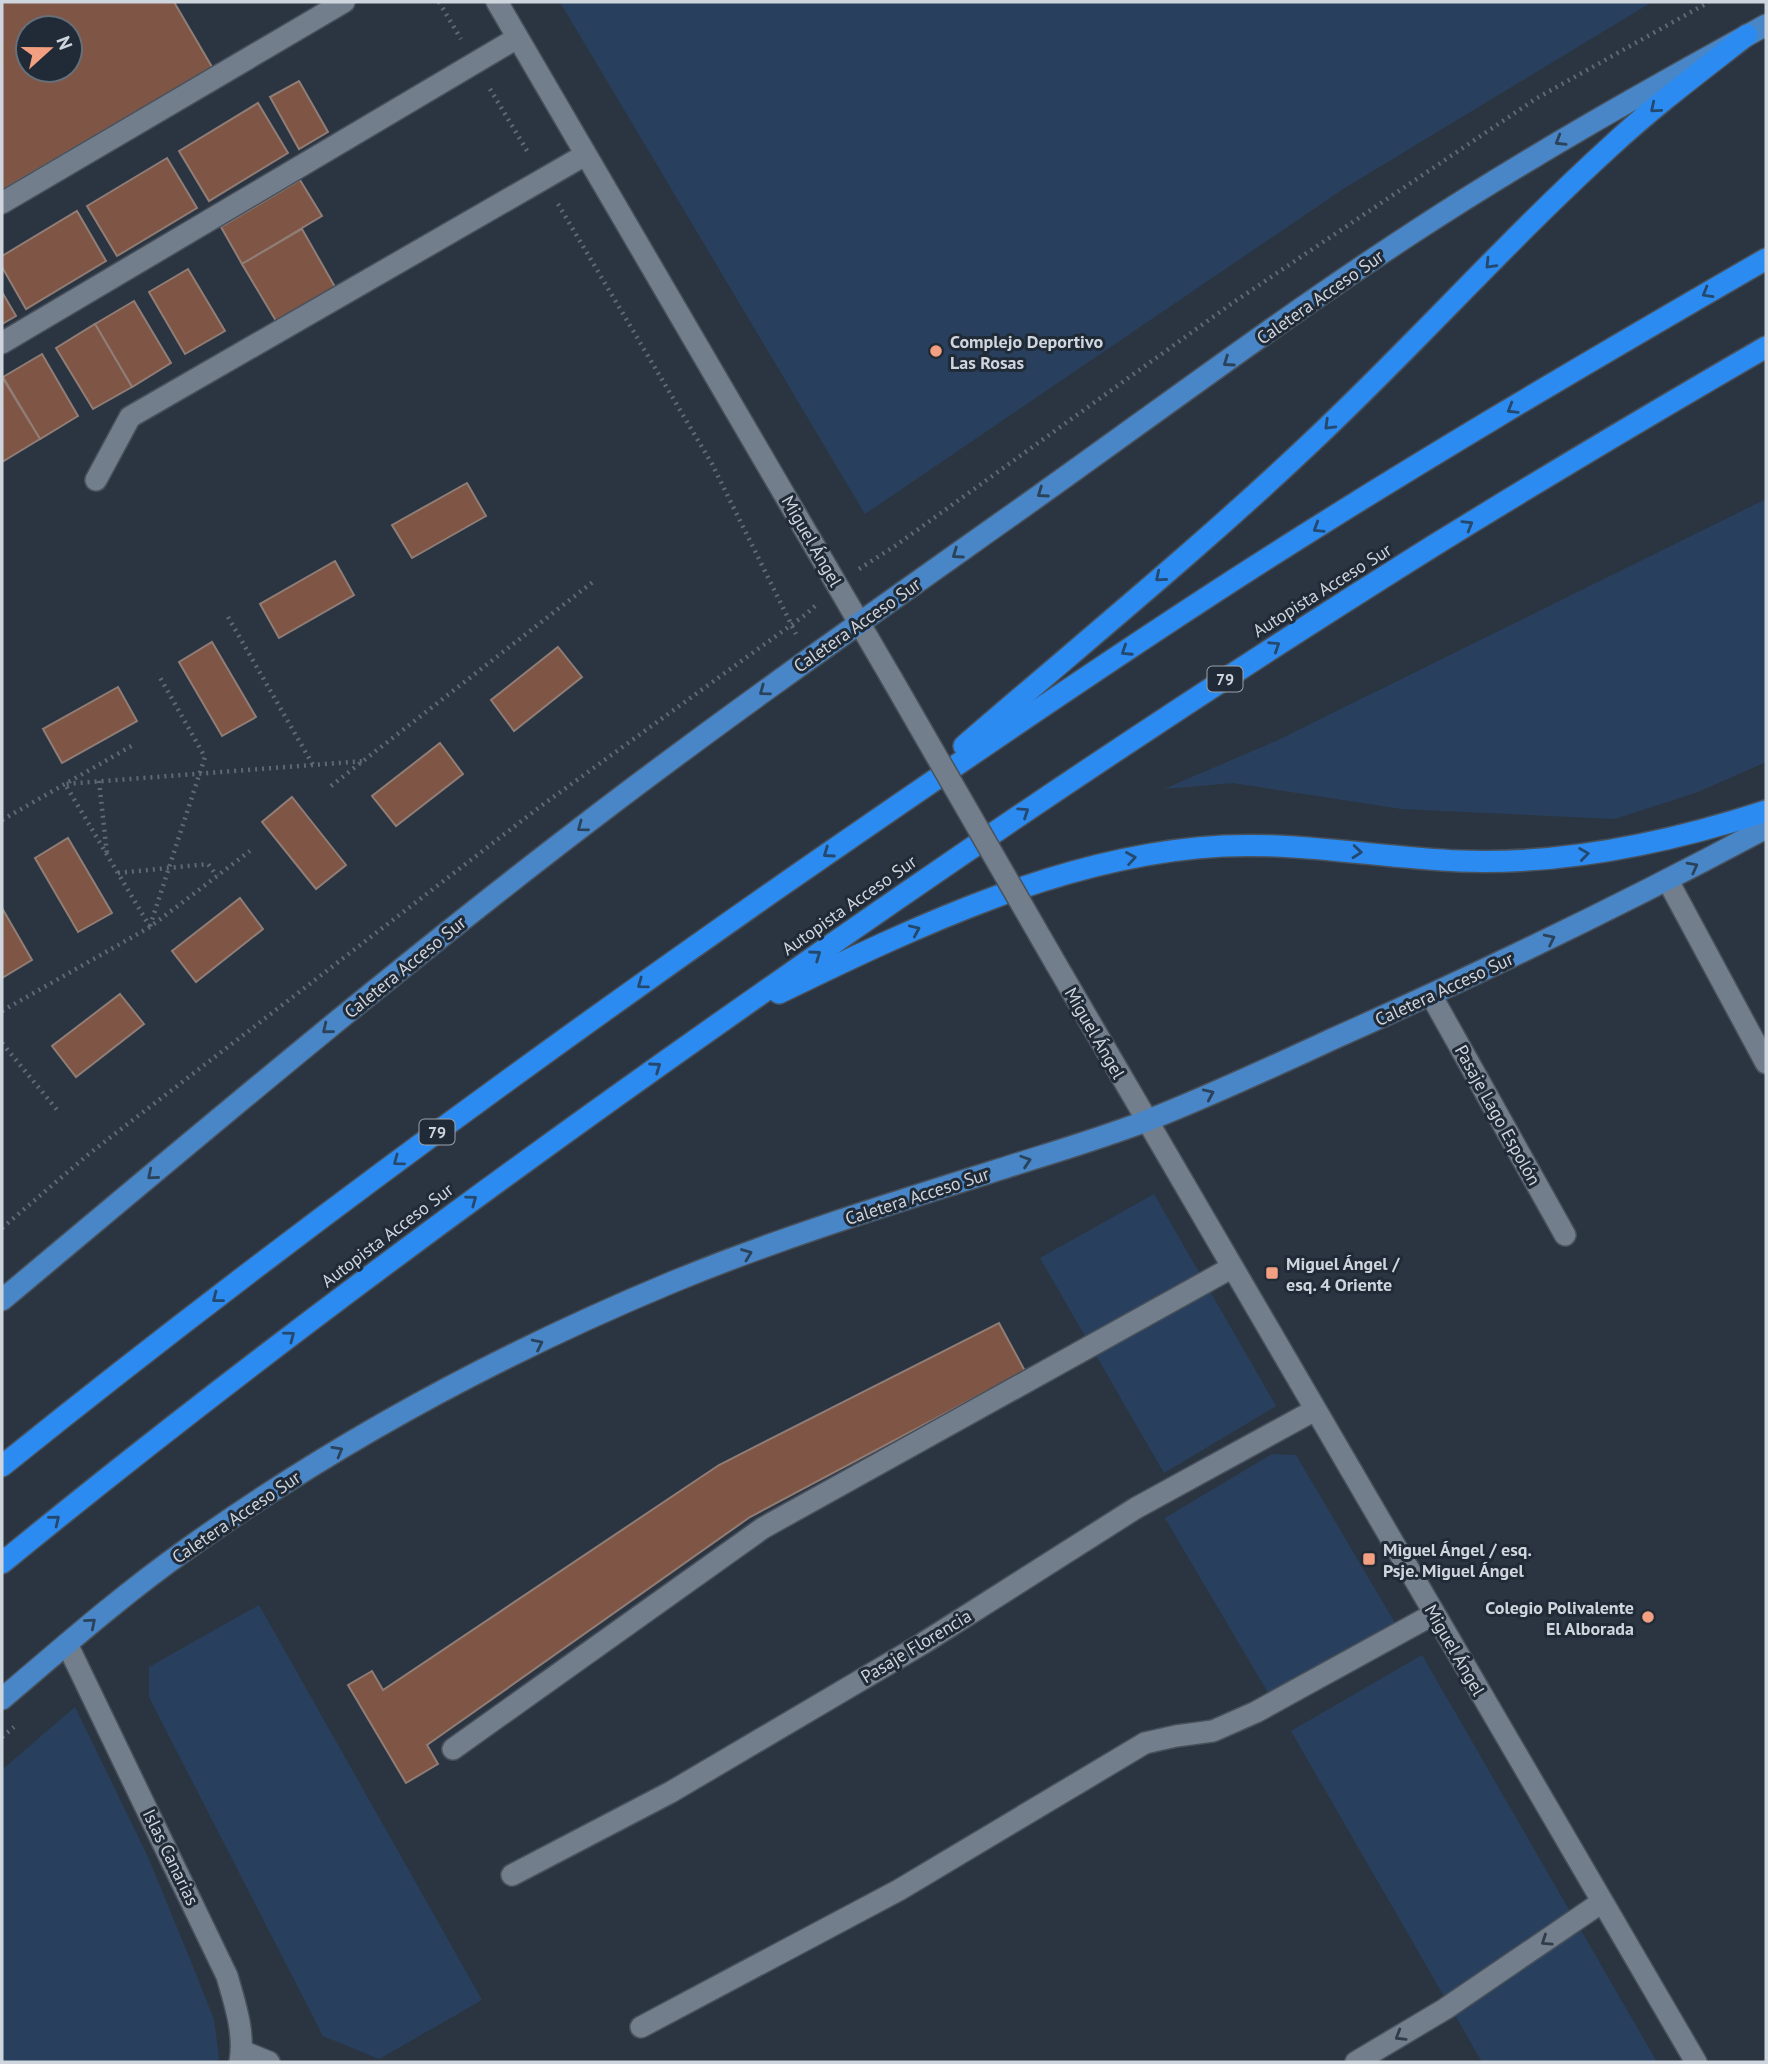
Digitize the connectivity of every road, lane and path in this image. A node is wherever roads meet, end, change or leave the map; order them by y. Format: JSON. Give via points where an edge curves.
{"nodes":[{"id":1,"x":344,"y":2,"type":"edge"},
{"id":2,"x":439,"y":2,"type":"edge"},
{"id":3,"x":497,"y":2,"type":"edge"},
{"id":4,"x":1766,"y":25,"type":"edge"},
{"id":5,"x":1747,"y":35,"type":"junction"},
{"id":6,"x":517,"y":38,"type":"junction"},
{"id":7,"x":475,"y":64,"type":"junction"},
{"id":8,"x":586,"y":155,"type":"junction"},
{"id":9,"x":544,"y":179,"type":"junction"},
{"id":10,"x":2,"y":203,"type":"edge"},
{"id":11,"x":1766,"y":258,"type":"edge"},
{"id":12,"x":2,"y":343,"type":"edge"},
{"id":13,"x":1766,"y":347,"type":"edge"},
{"id":14,"x":96,"y":480,"type":"dead end"},
{"id":15,"x":594,"y":581,"type":"dead end"},
{"id":16,"x":228,"y":617,"type":"dead end"},
{"id":17,"x":859,"y":623,"type":"junction"},
{"id":18,"x":809,"y":660,"type":"junction"},
{"id":19,"x":158,"y":674,"type":"dead end"},
{"id":20,"x":135,"y":744,"type":"dead end"},
{"id":21,"x":364,"y":761,"type":"junction"},
{"id":22,"x":313,"y":765,"type":"junction"},
{"id":23,"x":199,"y":774,"type":"junction"},
{"id":24,"x":100,"y":781,"type":"junction"},
{"id":25,"x":65,"y":784,"type":"junction"},
{"id":26,"x":331,"y":786,"type":"dead end"},
{"id":27,"x":1766,"y":811,"type":"edge"},
{"id":28,"x":884,"y":814,"type":"junction"},
{"id":29,"x":2,"y":820,"type":"edge"},
{"id":30,"x":1766,"y":828,"type":"edge"},
{"id":31,"x":250,"y":851,"type":"dead end"},
{"id":32,"x":107,"y":856,"type":"junction"},
{"id":33,"x":169,"y":868,"type":"junction"},
{"id":34,"x":118,"y":873,"type":"junction"},
{"id":35,"x":217,"y":876,"type":"junction"},
{"id":36,"x":1668,"y":881,"type":"junction"},
{"id":37,"x":150,"y":927,"type":"junction"},
{"id":38,"x":1431,"y":995,"type":"junction"},
{"id":39,"x":2,"y":1011,"type":"edge"},
{"id":40,"x":700,"y":1036,"type":"junction"},
{"id":41,"x":2,"y":1043,"type":"edge"},
{"id":42,"x":1766,"y":1063,"type":"edge"},
{"id":43,"x":58,"y":1111,"type":"dead end"},
{"id":44,"x":1146,"y":1121,"type":"junction"},
{"id":45,"x":1565,"y":1235,"type":"dead end"},
{"id":46,"x":1231,"y":1268,"type":"junction"},
{"id":47,"x":2,"y":1300,"type":"edge"},
{"id":48,"x":1315,"y":1410,"type":"junction"},
{"id":49,"x":2,"y":1466,"type":"edge"},
{"id":50,"x":2,"y":1563,"type":"edge"},
{"id":51,"x":1434,"y":1614,"type":"junction"},
{"id":52,"x":67,"y":1644,"type":"junction"},
{"id":53,"x":2,"y":1699,"type":"edge"},
{"id":54,"x":19,"y":1723,"type":"dead end"},
{"id":55,"x":2,"y":1737,"type":"edge"},
{"id":56,"x":453,"y":1748,"type":"dead end"},
{"id":57,"x":512,"y":1875,"type":"dead end"},
{"id":58,"x":1602,"y":1902,"type":"junction"},
{"id":59,"x":641,"y":2027,"type":"dead end"},
{"id":60,"x":241,"y":2057,"type":"edge"},
{"id":61,"x":269,"y":2062,"type":"edge"},
{"id":62,"x":1356,"y":2062,"type":"edge"},
{"id":63,"x":1696,"y":2062,"type":"edge"}],
"edges":[{"from":1,"to":10,"type":"street"},
{"from":2,"to":7,"type":"path"},
{"from":3,"to":6,"type":"street","name":"Miguel Ángel"},
{"from":4,"to":5,"type":"main road","name":"Caletera Acceso Sur"},
{"from":5,"to":17,"type":"main road","name":"Caletera Acceso Sur","one_way":true,"via":[[1503,175],[1414,232]]},
{"from":5,"to":28,"type":"highway","one_way":true,"via":[[1604,152],[1257,492]]},
{"from":6,"to":7,"type":"street"},
{"from":6,"to":8,"type":"street","name":"Miguel Ángel"},
{"from":7,"to":9,"type":"path"},
{"from":7,"to":12,"type":"street"},
{"from":8,"to":9,"type":"street"},
{"from":8,"to":17,"type":"street","name":"Miguel Ángel"},
{"from":9,"to":14,"type":"street","via":[[130,417]]},
{"from":9,"to":18,"type":"path","via":[[712,464]]},
{"from":11,"to":28,"type":"highway","number":"79","one_way":true,"via":[[1236,579]]},
{"from":40,"to":13,"type":"highway","name":"Autopista Acceso Sur","number":"79","one_way":true,"via":[[920,882],[1278,645],[1437,543]]},
{"from":15,"to":21,"type":"path"},
{"from":16,"to":22,"type":"path"},
{"from":17,"to":18,"type":"main road","name":"Caletera Acceso Sur"},
{"from":17,"to":44,"type":"street","name":"Miguel Ángel","bridge":true},
{"from":18,"to":47,"type":"main road","name":"Caletera Acceso Sur","one_way":true,"via":[[580,828],[418,955]]},
{"from":19,"to":23,"type":"path","via":[[205,757]]},
{"from":20,"to":25,"type":"path"},
{"from":21,"to":22,"type":"path"},
{"from":21,"to":26,"type":"path"},
{"from":22,"to":23,"type":"path"},
{"from":23,"to":24,"type":"path"},
{"from":23,"to":33,"type":"path"},
{"from":24,"to":25,"type":"path"},
{"from":24,"to":32,"type":"path"},
{"from":25,"to":29,"type":"path"},
{"from":25,"to":32,"type":"path"},
{"from":40,"to":27,"type":"highway","one_way":true,"via":[[775,995],[929,924],[1030,885],[1118,861],[1222,846],[1461,861],[1577,855],[1721,826]]},
{"from":28,"to":49,"type":"highway","number":"79","one_way":true,"via":[[418,1146]]},
{"from":36,"to":30,"type":"main road","name":"Caletera Acceso Sur","one_way":true},
{"from":31,"to":35,"type":"path"},
{"from":32,"to":34,"type":"path"},
{"from":33,"to":34,"type":"path"},
{"from":33,"to":35,"type":"path","via":[[208,864]]},
{"from":33,"to":37,"type":"path"},
{"from":34,"to":37,"type":"path"},
{"from":35,"to":37,"type":"path"},
{"from":38,"to":36,"type":"main road","name":"Caletera Acceso Sur","one_way":true},
{"from":36,"to":42,"type":"street"},
{"from":37,"to":39,"type":"path"},
{"from":44,"to":38,"type":"main road","name":"Caletera Acceso Sur","one_way":true},
{"from":38,"to":45,"type":"street","name":"Pasaje Lago Espolón"},
{"from":50,"to":40,"type":"highway","name":"Autopista Acceso Sur","number":"79","one_way":true,"via":[[365,1279]]},
{"from":41,"to":43,"type":"path"},
{"from":44,"to":46,"type":"street","name":"Miguel Ángel"},
{"from":52,"to":44,"type":"main road","name":"Caletera Acceso Sur","one_way":true,"via":[[187,1549],[310,1467],[581,1322],[761,1248]]},
{"from":46,"to":48,"type":"street","name":"Miguel Ángel"},
{"from":46,"to":56,"type":"street","via":[[763,1528]]},
{"from":48,"to":51,"type":"street","name":"Miguel Ángel"},
{"from":48,"to":57,"type":"street","name":"Pasaje Florencia","via":[[1136,1508],[922,1644],[671,1792]]},
{"from":51,"to":58,"type":"street","name":"Miguel Ángel"},
{"from":51,"to":59,"type":"street","via":[[1256,1712],[1213,1731],[1145,1744],[898,1890]]},
{"from":52,"to":53,"type":"main road","name":"Caletera Acceso Sur"},
{"from":52,"to":60,"type":"street","name":"Islas Canarias","via":[[228,1976]]},
{"from":54,"to":55,"type":"path"},
{"from":58,"to":62,"type":"street","one_way":true,"via":[[1445,2010]]},
{"from":58,"to":63,"type":"street","name":"Miguel Ángel"},
{"from":60,"to":61,"type":"street","name":"Islas Canarias"}]}
